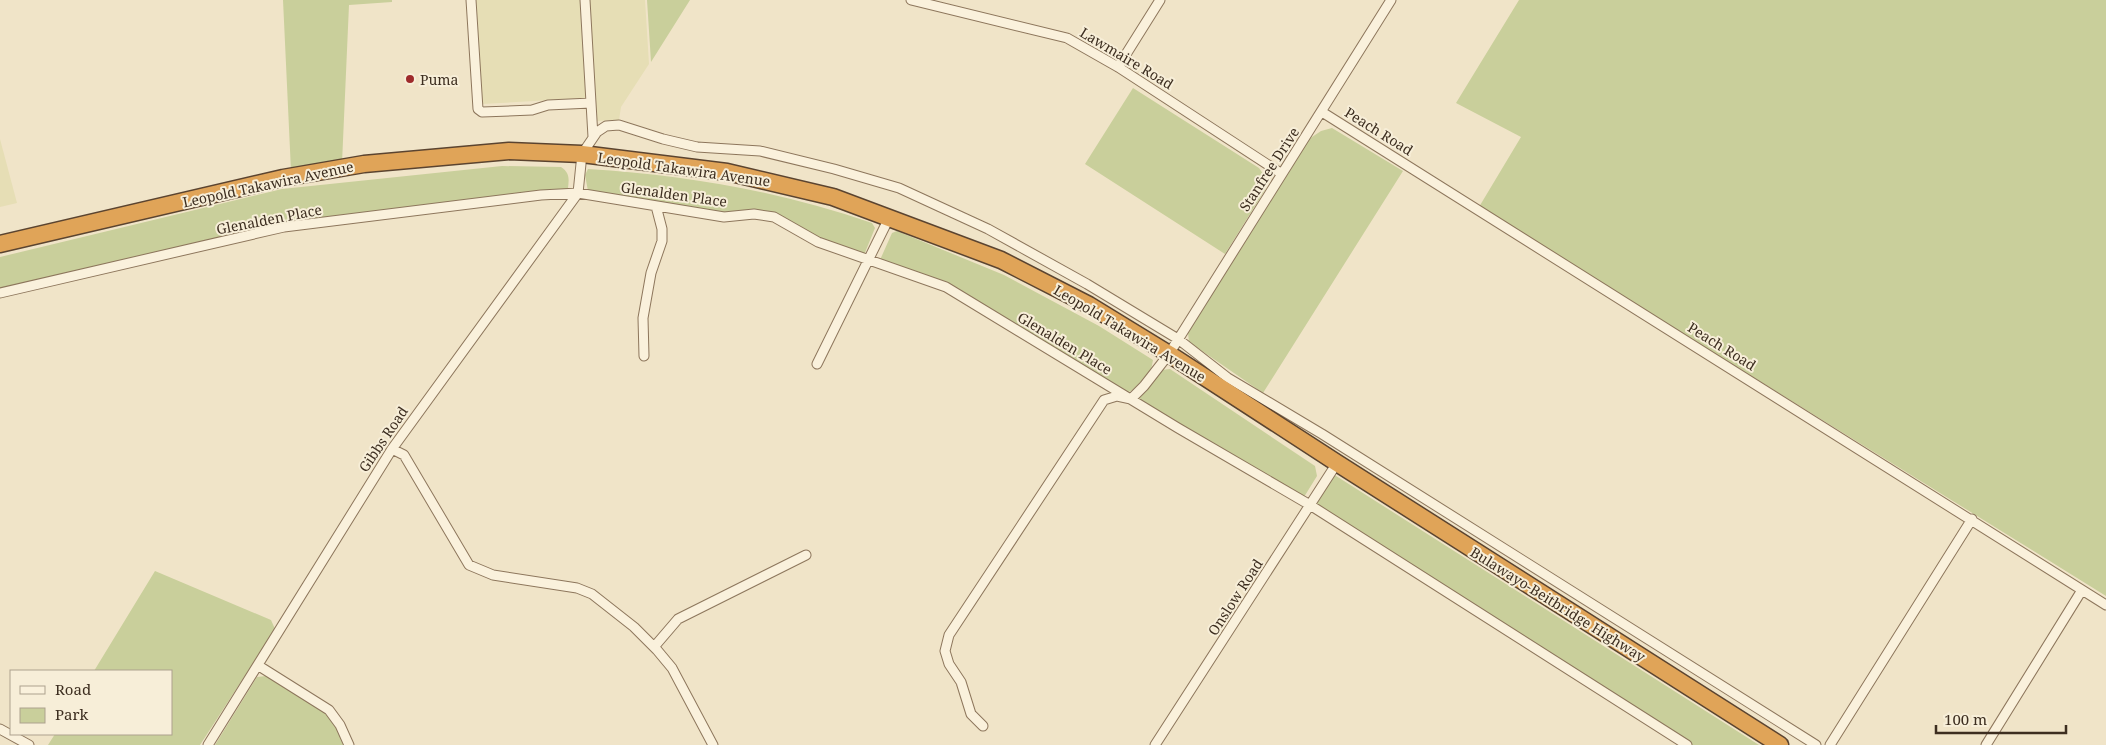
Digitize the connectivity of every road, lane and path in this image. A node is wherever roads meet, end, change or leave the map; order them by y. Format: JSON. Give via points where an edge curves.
{"nodes":[{"id":1,"x":471,"y":0,"type":"edge"},
{"id":2,"x":585,"y":0,"type":"edge"},
{"id":3,"x":911,"y":0,"type":"edge"},
{"id":4,"x":1160,"y":0,"type":"edge"},
{"id":5,"x":1392,"y":0,"type":"edge"},
{"id":6,"x":1118,"y":67,"type":"junction"},
{"id":7,"x":591,"y":103,"type":"junction"},
{"id":8,"x":1322,"y":112,"type":"junction"},
{"id":9,"x":593,"y":137,"type":"junction"},
{"id":10,"x":582,"y":154,"type":"junction"},
{"id":11,"x":1282,"y":174,"type":"junction"},
{"id":12,"x":578,"y":193,"type":"junction"},
{"id":13,"x":656,"y":206,"type":"junction"},
{"id":14,"x":889,"y":218,"type":"junction"},
{"id":15,"x":0,"y":244,"type":"edge"},
{"id":16,"x":870,"y":259,"type":"junction"},
{"id":17,"x":0,"y":294,"type":"edge"},
{"id":18,"x":1178,"y":339,"type":"junction"},
{"id":19,"x":1170,"y":354,"type":"junction"},
{"id":20,"x":644,"y":356,"type":"dead end"},
{"id":21,"x":817,"y":364,"type":"dead end"},
{"id":22,"x":1131,"y":398,"type":"junction"},
{"id":23,"x":1289,"y":423,"type":"junction"},
{"id":24,"x":1322,"y":434,"type":"junction"},
{"id":25,"x":1311,"y":447,"type":"junction"},
{"id":26,"x":392,"y":448,"type":"junction"},
{"id":27,"x":1337,"y":463,"type":"junction"},
{"id":28,"x":1310,"y":505,"type":"junction"},
{"id":29,"x":1972,"y":519,"type":"junction"},
{"id":30,"x":1480,"y":535,"type":"junction"},
{"id":31,"x":1458,"y":540,"type":"junction"},
{"id":32,"x":806,"y":555,"type":"dead end"},
{"id":33,"x":2082,"y":590,"type":"junction"},
{"id":34,"x":2106,"y":605,"type":"edge"},
{"id":35,"x":654,"y":647,"type":"junction"},
{"id":36,"x":259,"y":666,"type":"junction"},
{"id":37,"x":983,"y":726,"type":"dead end"},
{"id":38,"x":10,"y":735,"type":"edge"},
{"id":39,"x":28,"y":745,"type":"edge"},
{"id":40,"x":208,"y":745,"type":"edge"},
{"id":41,"x":349,"y":745,"type":"edge"},
{"id":42,"x":713,"y":745,"type":"edge"},
{"id":43,"x":1156,"y":745,"type":"edge"},
{"id":44,"x":1687,"y":745,"type":"edge"},
{"id":45,"x":1780,"y":745,"type":"edge"},
{"id":46,"x":1816,"y":745,"type":"edge"},
{"id":47,"x":1830,"y":745,"type":"edge"},
{"id":48,"x":1986,"y":745,"type":"edge"}],
"edges":[{"from":1,"to":7,"type":"street","via":[[478,110],[532,110],[548,105]]},
{"from":2,"to":7,"type":"street"},
{"from":3,"to":6,"type":"street","name":"Lawmaire Road","via":[[1060,36]]},
{"from":4,"to":6,"type":"street"},
{"from":5,"to":8,"type":"street","name":"Stanfree Drive"},
{"from":6,"to":11,"type":"street","name":"Lawmaire Road"},
{"from":7,"to":9,"type":"street"},
{"from":8,"to":11,"type":"street","name":"Stanfree Drive"},
{"from":8,"to":29,"type":"street","name":"Peach Road"},
{"from":9,"to":10,"type":"street"},
{"from":9,"to":18,"type":"street","via":[[602,128],[619,125],[697,146],[760,151],[900,188],[988,229]]},
{"from":10,"to":12,"type":"street"},
{"from":10,"to":14,"type":"highway","name":"Leopold Takawira Avenue","via":[[727,172],[780,183],[833,197]]},
{"from":10,"to":15,"type":"highway","name":"Leopold Takawira Avenue","via":[[509,151],[364,164],[283,178]]},
{"from":11,"to":18,"type":"street","name":"Stanfree Drive"},
{"from":12,"to":13,"type":"street","name":"Glenalden Place"},
{"from":12,"to":17,"type":"street","name":"Glenalden Place","via":[[541,194],[284,227]]},
{"from":12,"to":26,"type":"street","name":"Gibbs Road"},
{"from":13,"to":16,"type":"street","name":"Glenalden Place","via":[[724,217],[754,214],[774,217],[818,242]]},
{"from":13,"to":20,"type":"street","via":[[662,241],[643,318]]},
{"from":14,"to":16,"type":"street"},
{"from":14,"to":19,"type":"highway","name":"Leopold Takawira Avenue","via":[[1001,260],[1089,305]]},
{"from":16,"to":21,"type":"street"},
{"from":16,"to":22,"type":"street","name":"Glenalden Place","via":[[946,287]]},
{"from":18,"to":19,"type":"street","name":"Stanfree Drive"},
{"from":18,"to":23,"type":"street"},
{"from":19,"to":22,"type":"street","name":"Stanfree Drive"},
{"from":19,"to":23,"type":"highway","name":"Leopold Takawira Avenue"},
{"from":22,"to":28,"type":"street","name":"Glenalden Place"},
{"from":22,"to":37,"type":"street","via":[[1116,396],[1104,400],[949,635],[945,651],[949,664],[961,682],[971,714]]},
{"from":23,"to":24,"type":"street"},
{"from":23,"to":25,"type":"highway","name":"Leopold Takawira Avenue"},
{"from":24,"to":25,"type":"street"},
{"from":24,"to":30,"type":"street"},
{"from":25,"to":27,"type":"highway","name":"Leopold Takawira Avenue"},
{"from":26,"to":35,"type":"street","via":[[404,455],[469,565],[493,575],[577,588],[592,594]]},
{"from":26,"to":36,"type":"street","name":"Gibbs Road"},
{"from":27,"to":28,"type":"street","name":"Onslow Road"},
{"from":27,"to":31,"type":"highway","name":"Bulawayo-Beitbridge Highway"},
{"from":28,"to":43,"type":"street","name":"Onslow Road"},
{"from":28,"to":44,"type":"street","name":"Glenalden Place"},
{"from":29,"to":33,"type":"street","name":"Peach Road"},
{"from":29,"to":47,"type":"street"},
{"from":30,"to":31,"type":"street"},
{"from":30,"to":46,"type":"street"},
{"from":31,"to":45,"type":"highway","name":"Bulawayo-Beitbridge Highway"},
{"from":32,"to":35,"type":"street","via":[[678,619]]},
{"from":33,"to":34,"type":"street","name":"Peach Road"},
{"from":33,"to":48,"type":"street"},
{"from":35,"to":42,"type":"street","via":[[672,668]]},
{"from":36,"to":40,"type":"street","name":"Gibbs Road"},
{"from":36,"to":41,"type":"street","via":[[329,710]]},
{"from":38,"to":39,"type":"street"}]}
